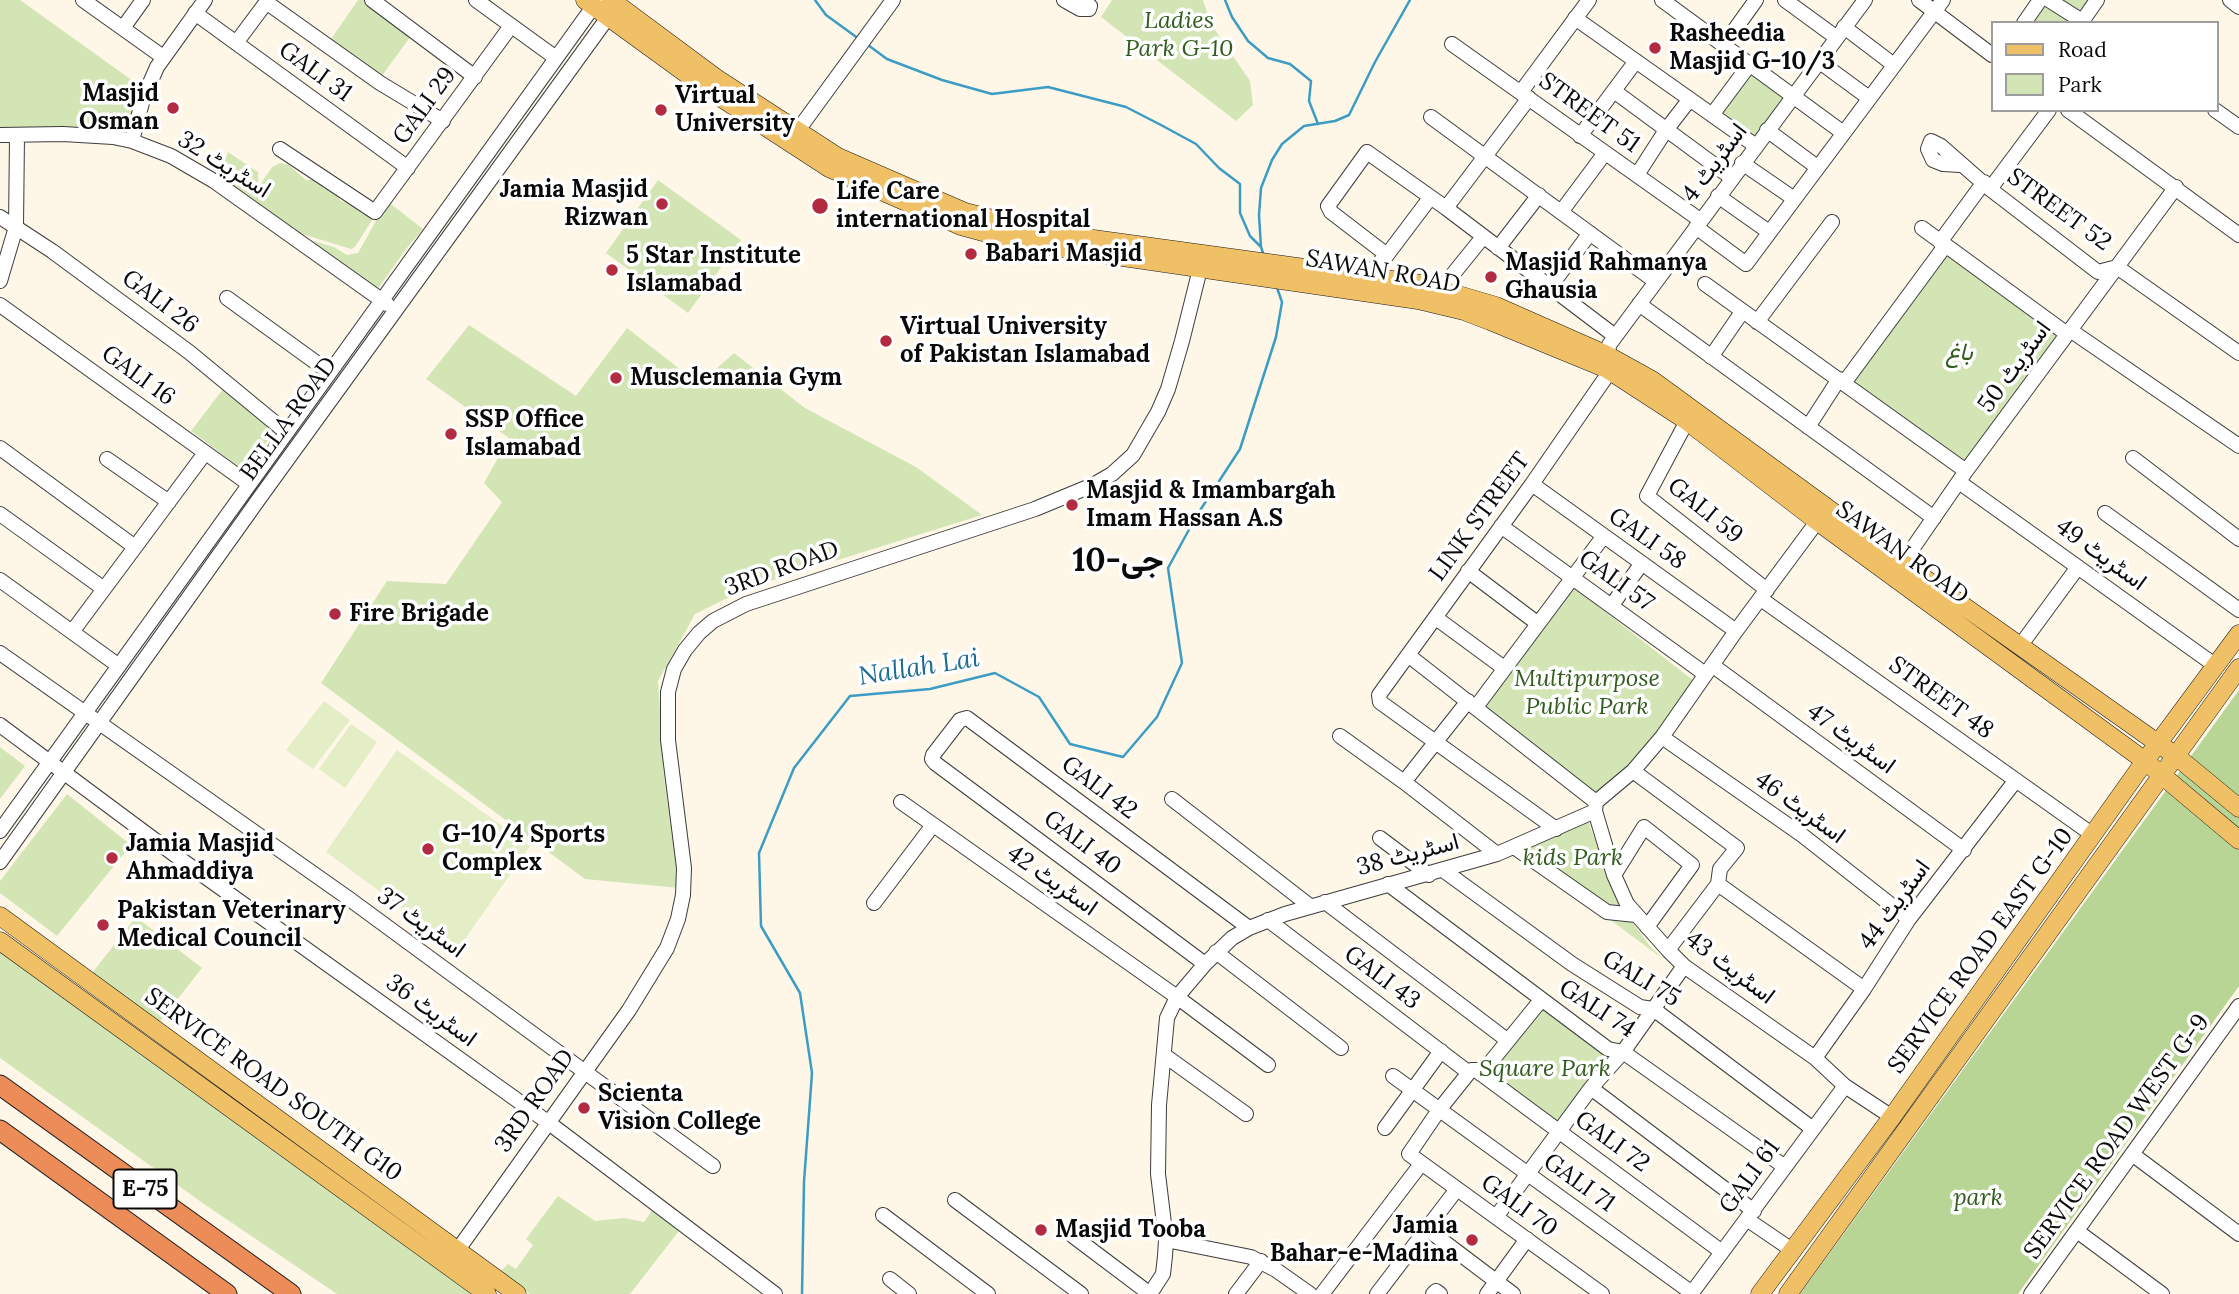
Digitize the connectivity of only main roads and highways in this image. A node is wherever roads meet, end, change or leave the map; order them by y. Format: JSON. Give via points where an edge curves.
{"nodes":[{"id":1,"x":592,"y":2,"type":"edge"},
{"id":2,"x":612,"y":7,"type":"edge"},
{"id":3,"x":1323,"y":278,"type":"junction"},
{"id":4,"x":1607,"y":362,"type":"junction"},
{"id":5,"x":1822,"y":515,"type":"junction"},
{"id":6,"x":1898,"y":570,"type":"junction"},
{"id":7,"x":2239,"y":634,"type":"edge"},
{"id":8,"x":2239,"y":668,"type":"edge"},
{"id":9,"x":2158,"y":745,"type":"junction"},
{"id":10,"x":2176,"y":756,"type":"junction"},
{"id":11,"x":2145,"y":761,"type":"junction"},
{"id":12,"x":2163,"y":775,"type":"junction"},
{"id":13,"x":2239,"y":808,"type":"edge"},
{"id":14,"x":2239,"y":840,"type":"edge"},
{"id":15,"x":0,"y":916,"type":"edge"},
{"id":16,"x":0,"y":941,"type":"edge"},
{"id":17,"x":114,"y":1000,"type":"junction"},
{"id":18,"x":103,"y":1015,"type":"junction"},
{"id":19,"x":0,"y":1085,"type":"edge"},
{"id":20,"x":0,"y":1130,"type":"edge"},
{"id":21,"x":227,"y":1294,"type":"edge"},
{"id":22,"x":291,"y":1294,"type":"edge"},
{"id":23,"x":487,"y":1294,"type":"edge"},
{"id":24,"x":517,"y":1294,"type":"edge"},
{"id":25,"x":1760,"y":1294,"type":"edge"},
{"id":26,"x":1788,"y":1294,"type":"edge"}],
"edges":[{"from":1,"to":2,"type":"main road","name":"SAWAN ROAD"},
{"from":2,"to":3,"type":"main road","name":"SAWAN ROAD","via":[[793,137],[965,212],[1024,227]]},
{"from":3,"to":4,"type":"main road","name":"SAWAN ROAD","via":[[1464,311]]},
{"from":3,"to":4,"type":"main road","name":"SAWAN ROAD","via":[[1367,275],[1441,289],[1496,306]]},
{"from":4,"to":5,"type":"main road","name":"SAWAN ROAD"},
{"from":4,"to":5,"type":"main road","name":"SAWAN ROAD","via":[[1652,380]]},
{"from":5,"to":6,"type":"main road","name":"SAWAN ROAD"},
{"from":6,"to":9,"type":"main road","name":"SAWAN ROAD","via":[[2020,646]]},
{"from":6,"to":11,"type":"main road","name":"SAWAN ROAD"},
{"from":7,"to":9,"type":"main road","name":"SERVICE ROAD EAST G-10"},
{"from":8,"to":10,"type":"main road","name":"SERVICE ROAD EAST G-10"},
{"from":9,"to":10,"type":"main road","name":"SAWAN ROAD"},
{"from":9,"to":11,"type":"main road","name":"SERVICE ROAD EAST G-10"},
{"from":10,"to":12,"type":"main road","name":"SERVICE ROAD EAST G-10"},
{"from":10,"to":13,"type":"main road","name":"SAWAN ROAD"},
{"from":11,"to":12,"type":"main road","name":"SAWAN ROAD"},
{"from":11,"to":25,"type":"main road","name":"SERVICE ROAD EAST G-10"},
{"from":12,"to":14,"type":"main road","name":"SAWAN ROAD"},
{"from":12,"to":26,"type":"main road","name":"SERVICE ROAD EAST G-10"},
{"from":15,"to":17,"type":"main road","name":"SERVICE ROAD SOUTH G10"},
{"from":16,"to":18,"type":"main road","name":"SERVICE ROAD SOUTH G10"},
{"from":17,"to":18,"type":"main road"},
{"from":17,"to":24,"type":"main road","name":"SERVICE ROAD SOUTH G10"},
{"from":18,"to":23,"type":"main road","name":"SERVICE ROAD SOUTH G10"},
{"from":19,"to":22,"type":"highway","number":"E-75"},
{"from":20,"to":21,"type":"highway","number":"E-75"}]}
